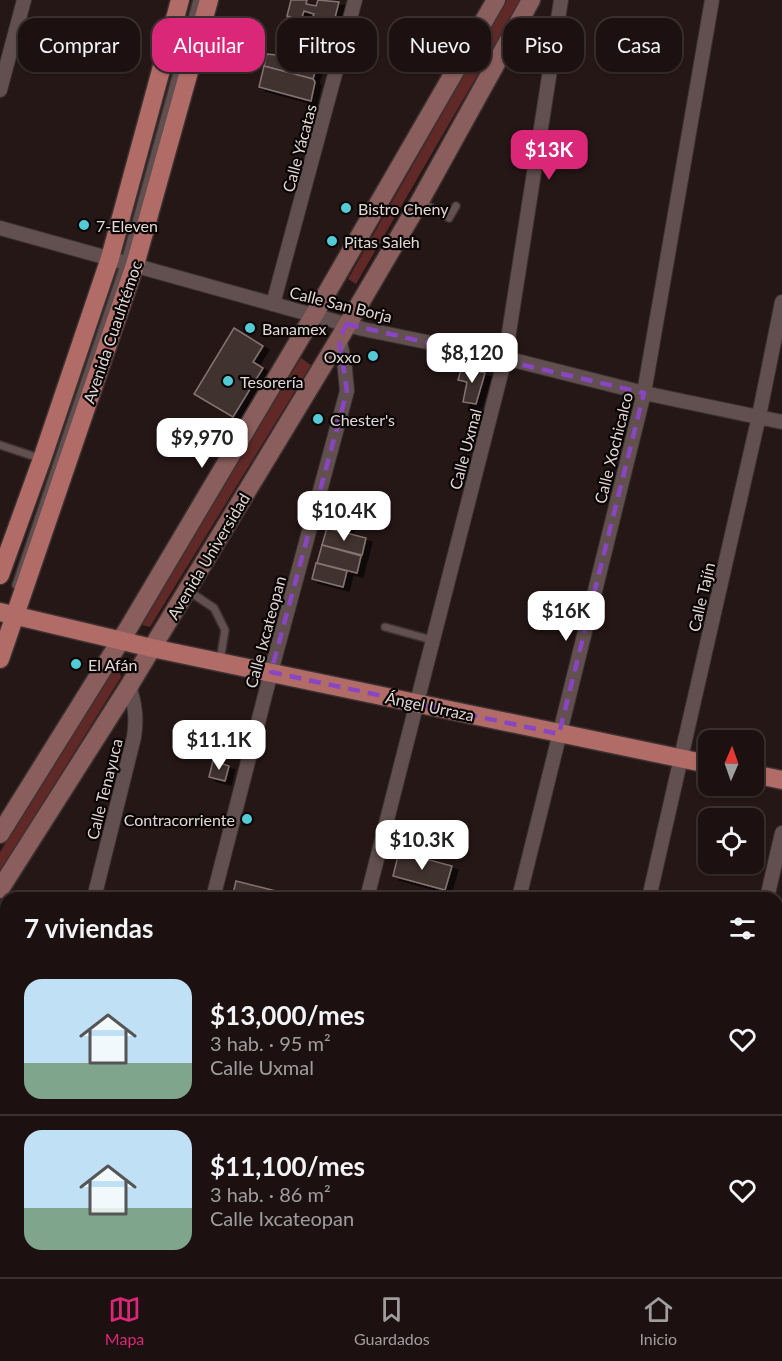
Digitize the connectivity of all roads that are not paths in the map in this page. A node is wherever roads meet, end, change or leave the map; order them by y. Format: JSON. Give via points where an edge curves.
{"nodes":[{"id":1,"x":24,"y":0,"type":"edge"},
{"id":2,"x":180,"y":0,"type":"edge"},
{"id":3,"x":196,"y":0,"type":"edge"},
{"id":4,"x":209,"y":0,"type":"edge"},
{"id":5,"x":355,"y":0,"type":"edge"},
{"id":6,"x":496,"y":0,"type":"edge"},
{"id":7,"x":531,"y":0,"type":"edge"},
{"id":8,"x":561,"y":0,"type":"edge"},
{"id":9,"x":712,"y":0,"type":"edge"},
{"id":10,"x":0,"y":90,"type":"edge"},
{"id":11,"x":420,"y":201,"type":"junction"},
{"id":12,"x":456,"y":206,"type":"dead end"},
{"id":13,"x":0,"y":228,"type":"edge"},
{"id":14,"x":123,"y":262,"type":"junction"},
{"id":15,"x":782,"y":302,"type":"edge"},
{"id":16,"x":273,"y":304,"type":"junction"},
{"id":17,"x":314,"y":315,"type":"junction"},
{"id":18,"x":343,"y":331,"type":"junction"},
{"id":19,"x":505,"y":358,"type":"junction"},
{"id":20,"x":644,"y":393,"type":"junction"},
{"id":21,"x":759,"y":416,"type":"junction"},
{"id":22,"x":782,"y":422,"type":"edge"},
{"id":23,"x":0,"y":445,"type":"edge"},
{"id":24,"x":42,"y":459,"type":"junction"},
{"id":25,"x":5,"y":544,"type":"edge"},
{"id":26,"x":0,"y":575,"type":"edge"},
{"id":27,"x":187,"y":590,"type":"junction"},
{"id":28,"x":14,"y":591,"type":"dead end"},
{"id":29,"x":6,"y":613,"type":"edge"},
{"id":30,"x":385,"y":627,"type":"dead end"},
{"id":31,"x":432,"y":639,"type":"junction"},
{"id":32,"x":121,"y":641,"type":"junction"},
{"id":33,"x":0,"y":647,"type":"edge"},
{"id":34,"x":152,"y":648,"type":"junction"},
{"id":35,"x":0,"y":659,"type":"edge"},
{"id":36,"x":219,"y":662,"type":"junction"},
{"id":37,"x":271,"y":672,"type":"junction"},
{"id":38,"x":129,"y":686,"type":"junction"},
{"id":39,"x":416,"y":703,"type":"junction"},
{"id":40,"x":559,"y":735,"type":"junction"},
{"id":41,"x":680,"y":758,"type":"junction"},
{"id":42,"x":698,"y":762,"type":"edge"},
{"id":43,"x":764,"y":776,"type":"edge"},
{"id":44,"x":782,"y":780,"type":"edge"},
{"id":45,"x":782,"y":833,"type":"edge"},
{"id":46,"x":0,"y":834,"type":"edge"},
{"id":47,"x":0,"y":889,"type":"edge"},
{"id":48,"x":95,"y":892,"type":"edge"},
{"id":49,"x":215,"y":892,"type":"edge"},
{"id":50,"x":369,"y":892,"type":"edge"},
{"id":51,"x":520,"y":892,"type":"edge"},
{"id":52,"x":650,"y":892,"type":"edge"},
{"id":53,"x":768,"y":892,"type":"edge"}],
"edges":[{"from":1,"to":10,"type":"street"},
{"from":2,"to":14,"type":"main road","name":"Avenida Cuauhtémoc"},
{"from":3,"to":14,"type":"lane"},
{"from":4,"to":14,"type":"main road","name":"Avenida Cuauhtémoc"},
{"from":5,"to":16,"type":"street","name":"Calle Yácatas"},
{"from":6,"to":17,"type":"main road","name":"Avenida Universidad"},
{"from":7,"to":11,"type":"main road","name":"Avenida Universidad"},
{"from":8,"to":19,"type":"street","name":"Calle Uxmal"},
{"from":9,"to":20,"type":"street","name":"Calle Xochicalco"},
{"from":11,"to":12,"type":"lane","via":[[449,218]]},
{"from":11,"to":18,"type":"main road","name":"Avenida Universidad"},
{"from":13,"to":14,"type":"street","name":"Calle San Borja"},
{"from":14,"to":16,"type":"street","name":"Calle San Borja"},
{"from":14,"to":24,"type":"main road","name":"Avenida Cuauhtémoc"},
{"from":14,"to":28,"type":"lane"},
{"from":14,"to":29,"type":"main road","name":"Avenida Cuauhtémoc"},
{"from":15,"to":21,"type":"street","name":"Calle Tajín"},
{"from":16,"to":17,"type":"street","name":"Calle San Borja"},
{"from":17,"to":18,"type":"street","name":"Calle San Borja"},
{"from":17,"to":32,"type":"main road","name":"Avenida Universidad"},
{"from":18,"to":19,"type":"street","name":"Calle San Borja"},
{"from":18,"to":27,"type":"main road","name":"Avenida Universidad"},
{"from":18,"to":37,"type":"street","name":"Calle Ixcateopan","via":[[347,391]]},
{"from":19,"to":20,"type":"street","name":"Calle San Borja"},
{"from":19,"to":31,"type":"street","name":"Calle Uxmal"},
{"from":20,"to":21,"type":"street","name":"Calle San Borja"},
{"from":20,"to":40,"type":"street","name":"Calle Xochicalco"},
{"from":21,"to":22,"type":"street","name":"Calle San Borja"},
{"from":21,"to":41,"type":"street","name":"Calle Tajín"},
{"from":23,"to":24,"type":"lane"},
{"from":24,"to":25,"type":"main road","name":"Avenida Cuauhtémoc"},
{"from":25,"to":26,"type":"main road","name":"Avenida Cuauhtémoc"},
{"from":27,"to":34,"type":"main road","name":"Avenida Universidad"},
{"from":27,"to":36,"type":"lane","via":[[214,608],[225,630]]},
{"from":29,"to":32,"type":"main road"},
{"from":29,"to":33,"type":"lane"},
{"from":29,"to":35,"type":"main road","name":"Avenida Cuauhtémoc"},
{"from":30,"to":31,"type":"lane"},
{"from":31,"to":39,"type":"street","name":"Calle Uxmal"},
{"from":32,"to":34,"type":"main road","name":"Ángel Urraza"},
{"from":32,"to":46,"type":"main road","name":"Avenida Universidad"},
{"from":34,"to":36,"type":"main road","name":"Ángel Urraza"},
{"from":34,"to":38,"type":"main road","name":"Avenida Universidad"},
{"from":36,"to":37,"type":"main road","name":"Ángel Urraza"},
{"from":37,"to":39,"type":"main road","name":"Ángel Urraza"},
{"from":37,"to":49,"type":"street","name":"Calle Ixcateopan"},
{"from":38,"to":47,"type":"main road","name":"Avenida Universidad"},
{"from":38,"to":48,"type":"street","name":"Calle Tenayuca","via":[[135,704],[134,737]]},
{"from":39,"to":40,"type":"main road","name":"Ángel Urraza"},
{"from":39,"to":50,"type":"street","name":"Calle Uxmal"},
{"from":40,"to":41,"type":"main road","name":"Ángel Urraza"},
{"from":40,"to":51,"type":"street","name":"Calle Xochicalco"},
{"from":41,"to":42,"type":"main road","name":"Ángel Urraza"},
{"from":41,"to":52,"type":"street","name":"Calle Tajín"},
{"from":43,"to":44,"type":"main road"},
{"from":45,"to":53,"type":"street"}]}
